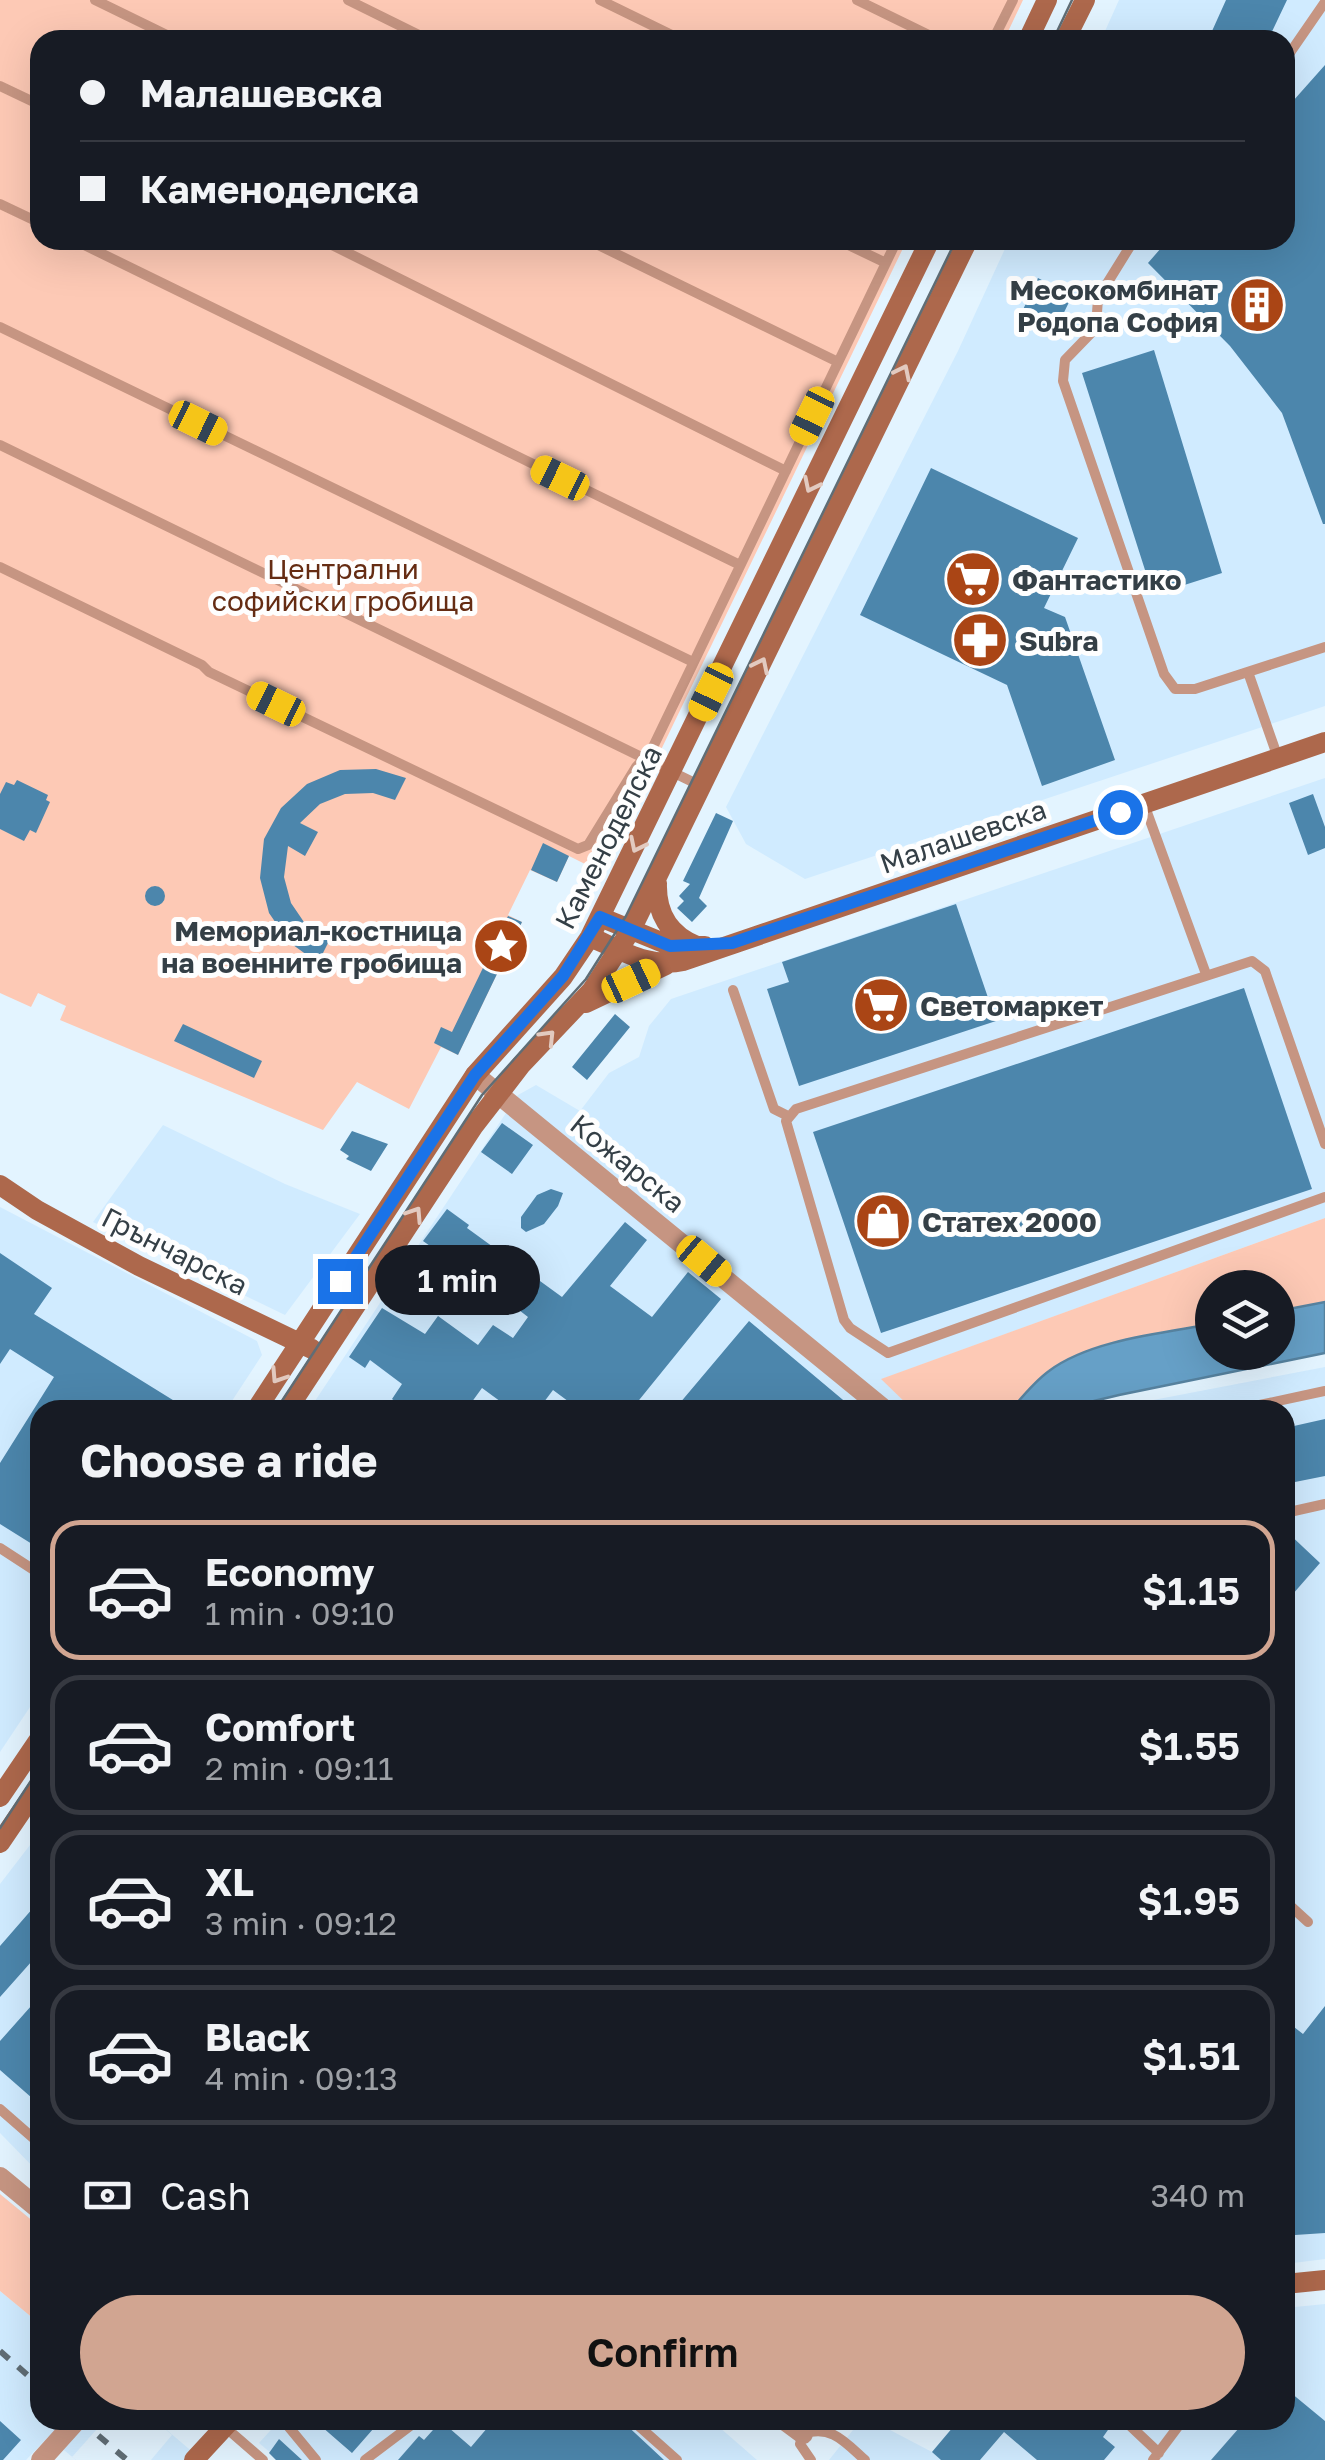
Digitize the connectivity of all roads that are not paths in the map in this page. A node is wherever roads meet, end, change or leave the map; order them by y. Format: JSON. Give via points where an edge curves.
{"nodes":[{"id":1,"x":95,"y":0,"type":"edge"},
{"id":2,"x":348,"y":0,"type":"edge"},
{"id":3,"x":600,"y":0,"type":"edge"},
{"id":4,"x":857,"y":0,"type":"edge"},
{"id":5,"x":1013,"y":0,"type":"edge"},
{"id":6,"x":1048,"y":0,"type":"edge"},
{"id":7,"x":1084,"y":0,"type":"edge"},
{"id":8,"x":1325,"y":2,"type":"edge"},
{"id":9,"x":871,"y":3,"type":"edge"},
{"id":10,"x":156,"y":30,"type":"edge"},
{"id":11,"x":410,"y":30,"type":"edge"},
{"id":12,"x":662,"y":30,"type":"edge"},
{"id":13,"x":921,"y":30,"type":"edge"},
{"id":14,"x":998,"y":30,"type":"edge"},
{"id":15,"x":1033,"y":30,"type":"edge"},
{"id":16,"x":1070,"y":30,"type":"edge"},
{"id":17,"x":1295,"y":46,"type":"edge"},
{"id":18,"x":0,"y":86,"type":"edge"},
{"id":19,"x":30,"y":101,"type":"edge"},
{"id":20,"x":0,"y":204,"type":"edge"},
{"id":21,"x":30,"y":218,"type":"edge"},
{"id":22,"x":94,"y":250,"type":"edge"},
{"id":23,"x":342,"y":250,"type":"edge"},
{"id":24,"x":608,"y":250,"type":"edge"},
{"id":25,"x":858,"y":250,"type":"edge"},
{"id":26,"x":892,"y":250,"type":"edge"},
{"id":27,"x":925,"y":250,"type":"edge"},
{"id":28,"x":963,"y":250,"type":"edge"},
{"id":29,"x":1128,"y":250,"type":"edge"},
{"id":30,"x":886,"y":264,"type":"junction"},
{"id":31,"x":0,"y":327,"type":"edge"},
{"id":32,"x":838,"y":362,"type":"junction"},
{"id":33,"x":0,"y":445,"type":"edge"},
{"id":34,"x":786,"y":471,"type":"junction"},
{"id":35,"x":740,"y":565,"type":"junction"},
{"id":36,"x":0,"y":567,"type":"edge"},
{"id":37,"x":1325,"y":646,"type":"edge"},
{"id":38,"x":693,"y":662,"type":"junction"},
{"id":39,"x":1248,"y":672,"type":"junction"},
{"id":40,"x":1325,"y":742,"type":"edge"},
{"id":41,"x":644,"y":758,"type":"junction"},
{"id":42,"x":1278,"y":758,"type":"junction"},
{"id":43,"x":672,"y":772,"type":"junction"},
{"id":44,"x":702,"y":786,"type":"junction"},
{"id":45,"x":1144,"y":803,"type":"junction"},
{"id":46,"x":657,"y":878,"type":"junction"},
{"id":47,"x":600,"y":917,"type":"junction"},
{"id":48,"x":630,"y":930,"type":"junction"},
{"id":49,"x":590,"y":936,"type":"junction"},
{"id":50,"x":732,"y":943,"type":"junction"},
{"id":51,"x":699,"y":947,"type":"junction"},
{"id":52,"x":619,"y":949,"type":"junction"},
{"id":53,"x":666,"y":965,"type":"junction"},
{"id":54,"x":1206,"y":974,"type":"junction"},
{"id":55,"x":733,"y":990,"type":"dead end"},
{"id":56,"x":575,"y":1009,"type":"junction"},
{"id":57,"x":475,"y":1075,"type":"junction"},
{"id":58,"x":498,"y":1093,"type":"junction"},
{"id":59,"x":788,"y":1116,"type":"junction"},
{"id":60,"x":1325,"y":1144,"type":"edge"},
{"id":61,"x":2,"y":1184,"type":"edge"},
{"id":62,"x":1325,"y":1198,"type":"edge"},
{"id":63,"x":300,"y":1343,"type":"junction"},
{"id":64,"x":323,"y":1354,"type":"junction"},
{"id":65,"x":1325,"y":1391,"type":"edge"},
{"id":66,"x":263,"y":1400,"type":"edge"},
{"id":67,"x":293,"y":1400,"type":"edge"},
{"id":68,"x":873,"y":1400,"type":"edge"},
{"id":69,"x":1283,"y":1400,"type":"edge"},
{"id":70,"x":1325,"y":1504,"type":"edge"},
{"id":71,"x":1295,"y":1511,"type":"edge"},
{"id":72,"x":0,"y":1548,"type":"edge"},
{"id":73,"x":30,"y":1568,"type":"edge"},
{"id":74,"x":30,"y":1752,"type":"edge"},
{"id":75,"x":1,"y":1793,"type":"edge"},
{"id":76,"x":30,"y":1798,"type":"edge"},
{"id":77,"x":26,"y":1804,"type":"junction"},
{"id":78,"x":0,"y":1843,"type":"edge"},
{"id":79,"x":1295,"y":1910,"type":"edge"},
{"id":80,"x":1308,"y":1922,"type":"dead end"},
{"id":81,"x":0,"y":2109,"type":"edge"},
{"id":82,"x":30,"y":2135,"type":"edge"},
{"id":83,"x":0,"y":2177,"type":"edge"},
{"id":84,"x":30,"y":2202,"type":"edge"},
{"id":85,"x":1325,"y":2280,"type":"edge"},
{"id":86,"x":1295,"y":2283,"type":"edge"},
{"id":87,"x":68,"y":2430,"type":"edge"},
{"id":88,"x":221,"y":2430,"type":"edge"},
{"id":89,"x":234,"y":2430,"type":"edge"},
{"id":90,"x":291,"y":2430,"type":"edge"},
{"id":91,"x":404,"y":2430,"type":"edge"},
{"id":92,"x":643,"y":2430,"type":"edge"},
{"id":93,"x":791,"y":2430,"type":"edge"},
{"id":94,"x":1133,"y":2430,"type":"edge"},
{"id":95,"x":1176,"y":2430,"type":"edge"},
{"id":96,"x":805,"y":2452,"type":"edge"},
{"id":97,"x":1156,"y":2456,"type":"edge"},
{"id":98,"x":41,"y":2460,"type":"edge"},
{"id":99,"x":194,"y":2460,"type":"edge"},
{"id":100,"x":264,"y":2460,"type":"edge"},
{"id":101,"x":316,"y":2460,"type":"edge"},
{"id":102,"x":364,"y":2460,"type":"edge"},
{"id":103,"x":677,"y":2460,"type":"edge"},
{"id":104,"x":866,"y":2460,"type":"edge"}],
"edges":[{"from":1,"to":10,"type":"lane"},
{"from":2,"to":11,"type":"lane"},
{"from":3,"to":12,"type":"lane"},
{"from":4,"to":9,"type":"lane"},
{"from":5,"to":14,"type":"lane"},
{"from":6,"to":15,"type":"street"},
{"from":7,"to":16,"type":"street"},
{"from":8,"to":17,"type":"lane"},
{"from":9,"to":13,"type":"lane"},
{"from":18,"to":19,"type":"lane"},
{"from":20,"to":21,"type":"lane"},
{"from":22,"to":35,"type":"lane"},
{"from":23,"to":34,"type":"lane"},
{"from":24,"to":32,"type":"lane"},
{"from":25,"to":30,"type":"lane"},
{"from":26,"to":30,"type":"lane"},
{"from":27,"to":43,"type":"street","name":"Каменоделска","one_way":true},
{"from":44,"to":28,"type":"street","one_way":true},
{"from":29,"to":39,"type":"lane","via":[[1098,298],[1096,328],[1065,360],[1063,380],[1168,683],[1184,691]]},
{"from":30,"to":32,"type":"lane"},
{"from":31,"to":38,"type":"lane"},
{"from":32,"to":34,"type":"lane"},
{"from":33,"to":41,"type":"lane"},
{"from":34,"to":35,"type":"lane"},
{"from":35,"to":38,"type":"lane"},
{"from":36,"to":41,"type":"lane","via":[[578,849],[588,845]]},
{"from":37,"to":39,"type":"lane"},
{"from":38,"to":41,"type":"lane"},
{"from":39,"to":42,"type":"lane"},
{"from":40,"to":42,"type":"street","name":"Малашевска"},
{"from":41,"to":43,"type":"lane"},
{"from":42,"to":45,"type":"street","name":"Малашевска"},
{"from":43,"to":44,"type":"lane"},
{"from":43,"to":47,"type":"street","name":"Каменоделска","one_way":true},
{"from":44,"to":46,"type":"street"},
{"from":45,"to":50,"type":"street","name":"Малашевска"},
{"from":45,"to":54,"type":"lane"},
{"from":46,"to":48,"type":"street"},
{"from":46,"to":51,"type":"street","via":[[665,922]]},
{"from":47,"to":48,"type":"street","name":"Малашевска"},
{"from":47,"to":49,"type":"street","name":"Каменоделска"},
{"from":48,"to":51,"type":"street","name":"Малашевска","via":[[670,946]]},
{"from":48,"to":52,"type":"street"},
{"from":49,"to":52,"type":"street"},
{"from":49,"to":57,"type":"street","name":"Каменоделска"},
{"from":50,"to":51,"type":"street","name":"Малашевска"},
{"from":50,"to":53,"type":"street","name":"Малашевска"},
{"from":52,"to":53,"type":"street"},
{"from":52,"to":56,"type":"street"},
{"from":53,"to":56,"type":"street","name":"Малашевска"},
{"from":54,"to":59,"type":"lane"},
{"from":54,"to":60,"type":"lane","via":[[1247,962],[1262,966]]},
{"from":55,"to":59,"type":"lane","via":[[774,1109]]},
{"from":58,"to":56,"type":"street","one_way":true},
{"from":57,"to":58,"type":"street","name":"Кожарска"},
{"from":57,"to":63,"type":"street","name":"Каменоделска"},
{"from":64,"to":58,"type":"street","one_way":true},
{"from":58,"to":68,"type":"street","name":"Кожарска"},
{"from":59,"to":62,"type":"lane","via":[[844,1320],[888,1353]]},
{"from":61,"to":63,"type":"street","name":"Грънчарска","via":[[139,1266]]},
{"from":63,"to":64,"type":"street","name":"Грънчарска"},
{"from":63,"to":66,"type":"street","name":"Каменоделска","one_way":true},
{"from":64,"to":67,"type":"street"},
{"from":65,"to":69,"type":"lane"},
{"from":70,"to":71,"type":"lane"},
{"from":72,"to":73,"type":"lane"},
{"from":74,"to":75,"type":"street"},
{"from":75,"to":77,"type":"street"},
{"from":76,"to":77,"type":"street"},
{"from":77,"to":78,"type":"street"},
{"from":79,"to":80,"type":"lane"},
{"from":81,"to":82,"type":"lane"},
{"from":83,"to":84,"type":"street"},
{"from":85,"to":86,"type":"street"},
{"from":87,"to":98,"type":"street"},
{"from":88,"to":99,"type":"street"},
{"from":89,"to":100,"type":"lane"},
{"from":90,"to":101,"type":"lane"},
{"from":91,"to":102,"type":"lane"},
{"from":92,"to":103,"type":"lane"},
{"from":93,"to":96,"type":"street"},
{"from":94,"to":97,"type":"lane"},
{"from":95,"to":97,"type":"lane"},
{"from":96,"to":104,"type":"lane","via":[[825,2430]]}]}
